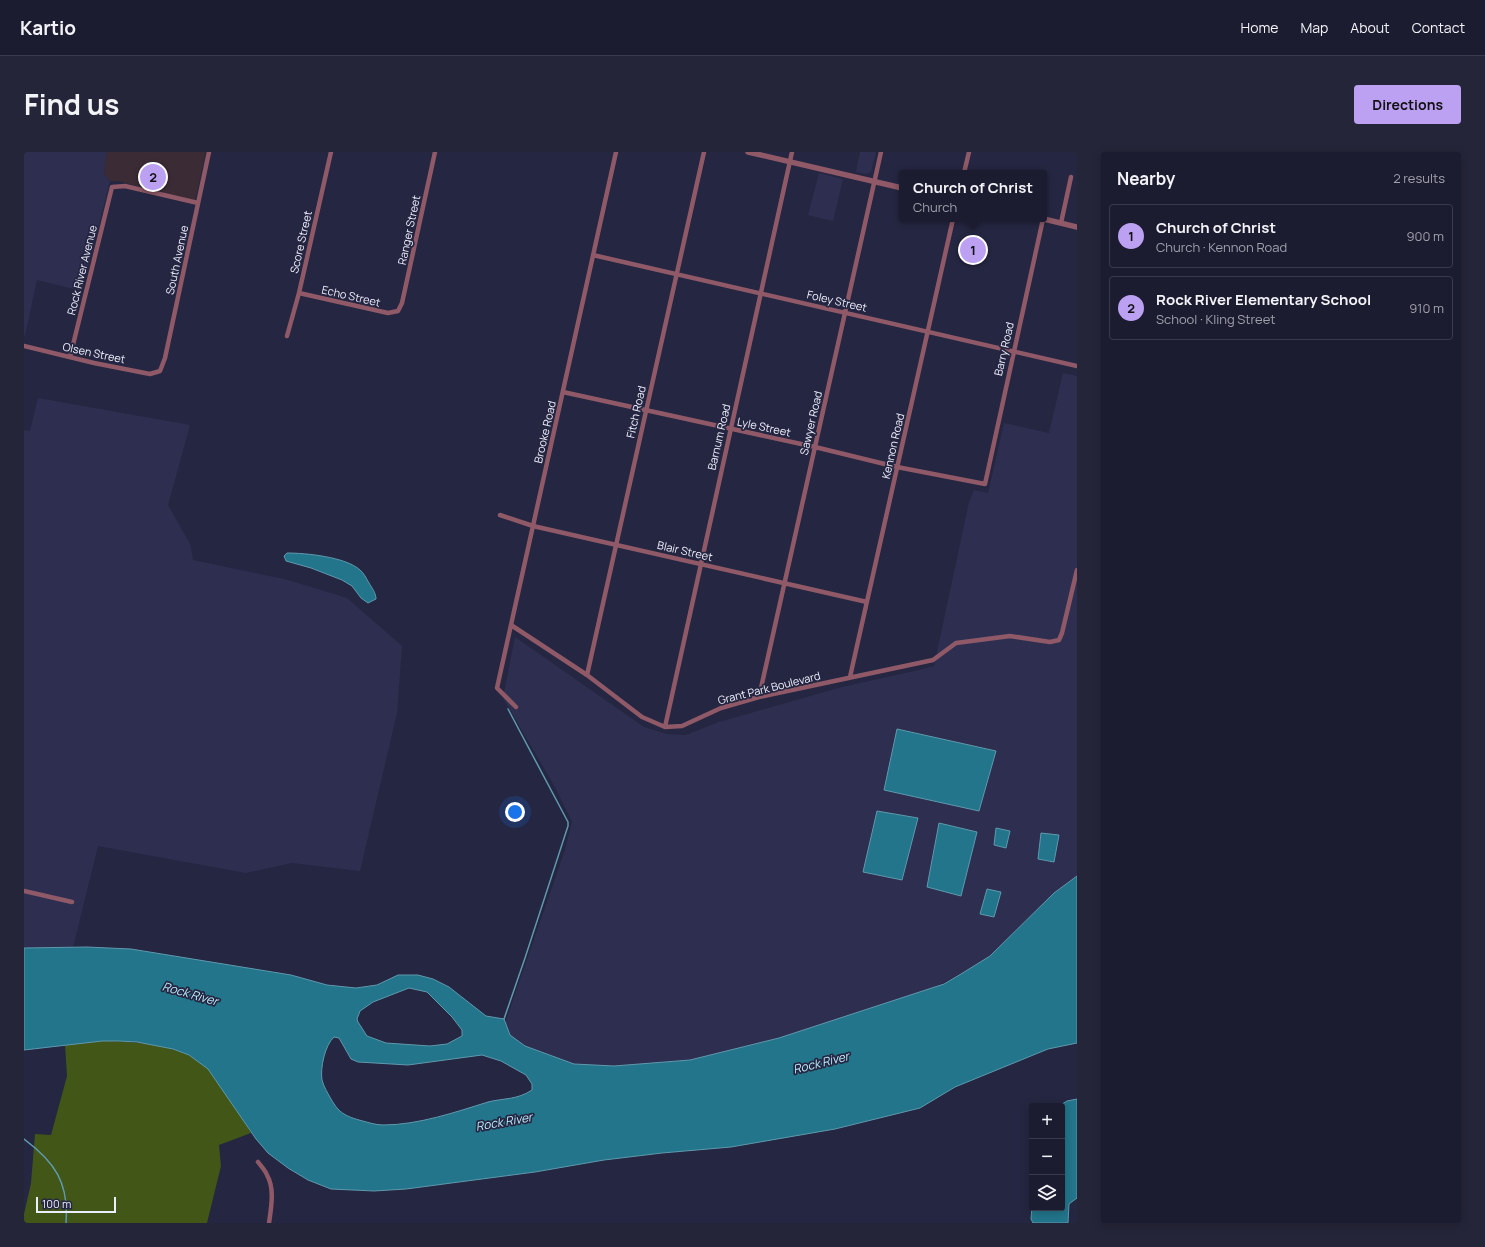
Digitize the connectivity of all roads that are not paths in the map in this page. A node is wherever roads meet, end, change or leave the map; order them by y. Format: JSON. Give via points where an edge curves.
{"nodes":[{"id":1,"x":209,"y":152,"type":"edge"},
{"id":2,"x":331,"y":152,"type":"edge"},
{"id":3,"x":435,"y":152,"type":"edge"},
{"id":4,"x":616,"y":152,"type":"edge"},
{"id":5,"x":704,"y":152,"type":"edge"},
{"id":6,"x":748,"y":152,"type":"edge"},
{"id":7,"x":792,"y":152,"type":"edge"},
{"id":8,"x":881,"y":152,"type":"edge"},
{"id":9,"x":969,"y":152,"type":"edge"},
{"id":10,"x":790,"y":162,"type":"junction"},
{"id":11,"x":965,"y":170,"type":"edge"},
{"id":12,"x":1071,"y":177,"type":"dead end"},
{"id":13,"x":874,"y":181,"type":"junction"},
{"id":14,"x":899,"y":187,"type":"edge"},
{"id":15,"x":198,"y":203,"type":"junction"},
{"id":16,"x":1047,"y":220,"type":"edge"},
{"id":17,"x":952,"y":222,"type":"edge"},
{"id":18,"x":1042,"y":222,"type":"edge"},
{"id":19,"x":1062,"y":223,"type":"junction"},
{"id":20,"x":1077,"y":227,"type":"edge"},
{"id":21,"x":593,"y":255,"type":"junction"},
{"id":22,"x":676,"y":274,"type":"junction"},
{"id":23,"x":299,"y":293,"type":"junction"},
{"id":24,"x":760,"y":293,"type":"junction"},
{"id":25,"x":398,"y":311,"type":"joint"},
{"id":26,"x":844,"y":312,"type":"junction"},
{"id":27,"x":928,"y":332,"type":"junction"},
{"id":28,"x":287,"y":336,"type":"dead end"},
{"id":29,"x":24,"y":346,"type":"edge"},
{"id":30,"x":1013,"y":351,"type":"junction"},
{"id":31,"x":70,"y":357,"type":"junction"},
{"id":32,"x":1077,"y":366,"type":"edge"},
{"id":33,"x":160,"y":371,"type":"joint"},
{"id":34,"x":563,"y":392,"type":"junction"},
{"id":35,"x":646,"y":410,"type":"junction"},
{"id":36,"x":730,"y":429,"type":"junction"},
{"id":37,"x":814,"y":447,"type":"junction"},
{"id":38,"x":897,"y":467,"type":"junction"},
{"id":39,"x":985,"y":484,"type":"joint"},
{"id":40,"x":500,"y":514,"type":"dead end"},
{"id":41,"x":533,"y":526,"type":"junction"},
{"id":42,"x":616,"y":545,"type":"junction"},
{"id":43,"x":700,"y":564,"type":"junction"},
{"id":44,"x":1077,"y":570,"type":"edge"},
{"id":45,"x":784,"y":583,"type":"junction"},
{"id":46,"x":867,"y":602,"type":"junction"},
{"id":47,"x":511,"y":625,"type":"junction"},
{"id":48,"x":587,"y":675,"type":"junction"},
{"id":49,"x":850,"y":677,"type":"junction"},
{"id":50,"x":759,"y":697,"type":"junction"},
{"id":51,"x":516,"y":707,"type":"dead end"},
{"id":52,"x":665,"y":727,"type":"junction"},
{"id":53,"x":24,"y":890,"type":"edge"},
{"id":54,"x":72,"y":902,"type":"dead end"},
{"id":55,"x":258,"y":1162,"type":"dead end"},
{"id":56,"x":268,"y":1223,"type":"edge"}],
"edges":[{"from":1,"to":15,"type":"street","name":"South Avenue"},
{"from":2,"to":23,"type":"street","name":"Score Street"},
{"from":3,"to":25,"type":"street","name":"Ranger Street","via":[[402,303]]},
{"from":4,"to":21,"type":"street","name":"Brooke Road"},
{"from":5,"to":22,"type":"street","name":"Fitch Road"},
{"from":6,"to":10,"type":"street"},
{"from":7,"to":10,"type":"street","name":"Barnum Road"},
{"from":8,"to":13,"type":"street","name":"Sawyer Road"},
{"from":9,"to":11,"type":"street"},
{"from":10,"to":13,"type":"street"},
{"from":10,"to":24,"type":"street","name":"Barnum Road"},
{"from":12,"to":19,"type":"street"},
{"from":13,"to":14,"type":"street"},
{"from":13,"to":26,"type":"street","name":"Sawyer Road"},
{"from":15,"to":31,"type":"street","name":"Rock River Avenue","via":[[125,186],[112,186]]},
{"from":15,"to":33,"type":"street","name":"South Avenue","via":[[165,358]]},
{"from":16,"to":19,"type":"street"},
{"from":17,"to":27,"type":"street","name":"Kennon Road"},
{"from":18,"to":30,"type":"street","name":"Barry Road"},
{"from":19,"to":20,"type":"street"},
{"from":21,"to":22,"type":"street","name":"Foley Street"},
{"from":21,"to":34,"type":"street","name":"Brooke Road"},
{"from":22,"to":24,"type":"street","name":"Foley Street"},
{"from":22,"to":35,"type":"street","name":"Fitch Road"},
{"from":23,"to":25,"type":"street","name":"Echo Street","via":[[388,314]]},
{"from":23,"to":28,"type":"street","name":"Score Street"},
{"from":24,"to":26,"type":"street","name":"Foley Street"},
{"from":24,"to":36,"type":"street","name":"Barnum Road"},
{"from":26,"to":27,"type":"street","name":"Foley Street"},
{"from":26,"to":37,"type":"street","name":"Sawyer Road"},
{"from":27,"to":30,"type":"street","name":"Foley Street"},
{"from":27,"to":38,"type":"street","name":"Kennon Road"},
{"from":29,"to":31,"type":"street","name":"Olsen Street"},
{"from":30,"to":32,"type":"street","name":"Foley Street"},
{"from":30,"to":39,"type":"street","name":"Barry Road"},
{"from":31,"to":33,"type":"street","name":"Olsen Street","via":[[150,374]]},
{"from":34,"to":35,"type":"street","name":"Lyle Street"},
{"from":34,"to":41,"type":"street","name":"Brooke Road"},
{"from":35,"to":36,"type":"street","name":"Lyle Street"},
{"from":35,"to":42,"type":"street","name":"Fitch Road"},
{"from":36,"to":37,"type":"street","name":"Lyle Street"},
{"from":36,"to":43,"type":"street","name":"Barnum Road"},
{"from":37,"to":38,"type":"street","name":"Lyle Street"},
{"from":37,"to":45,"type":"street","name":"Sawyer Road"},
{"from":38,"to":39,"type":"street","name":"Lyle Street"},
{"from":38,"to":46,"type":"street","name":"Kennon Road"},
{"from":40,"to":41,"type":"street","name":"Blair Street"},
{"from":41,"to":42,"type":"street","name":"Blair Street"},
{"from":41,"to":47,"type":"street","name":"Brooke Road"},
{"from":42,"to":43,"type":"street","name":"Blair Street"},
{"from":42,"to":48,"type":"street","name":"Fitch Road"},
{"from":43,"to":45,"type":"street","name":"Blair Street"},
{"from":43,"to":52,"type":"street","name":"Barnum Road"},
{"from":44,"to":49,"type":"street","name":"Grant Park Boulevard","via":[[1059,640],[1050,642],[1010,636],[956,643],[933,660]]},
{"from":45,"to":46,"type":"street","name":"Blair Street"},
{"from":45,"to":50,"type":"street","name":"Sawyer Road"},
{"from":46,"to":49,"type":"street","name":"Kennon Road"},
{"from":47,"to":48,"type":"street"},
{"from":47,"to":51,"type":"street","name":"Brooke Road","via":[[497,688]]},
{"from":48,"to":52,"type":"street","via":[[642,717]]},
{"from":49,"to":50,"type":"street","name":"Grant Park Boulevard"},
{"from":50,"to":52,"type":"street","name":"Grant Park Boulevard","via":[[720,708],[682,726]]},
{"from":53,"to":54,"type":"street"},
{"from":55,"to":56,"type":"street","via":[[271,1185],[272,1199]]}]}
